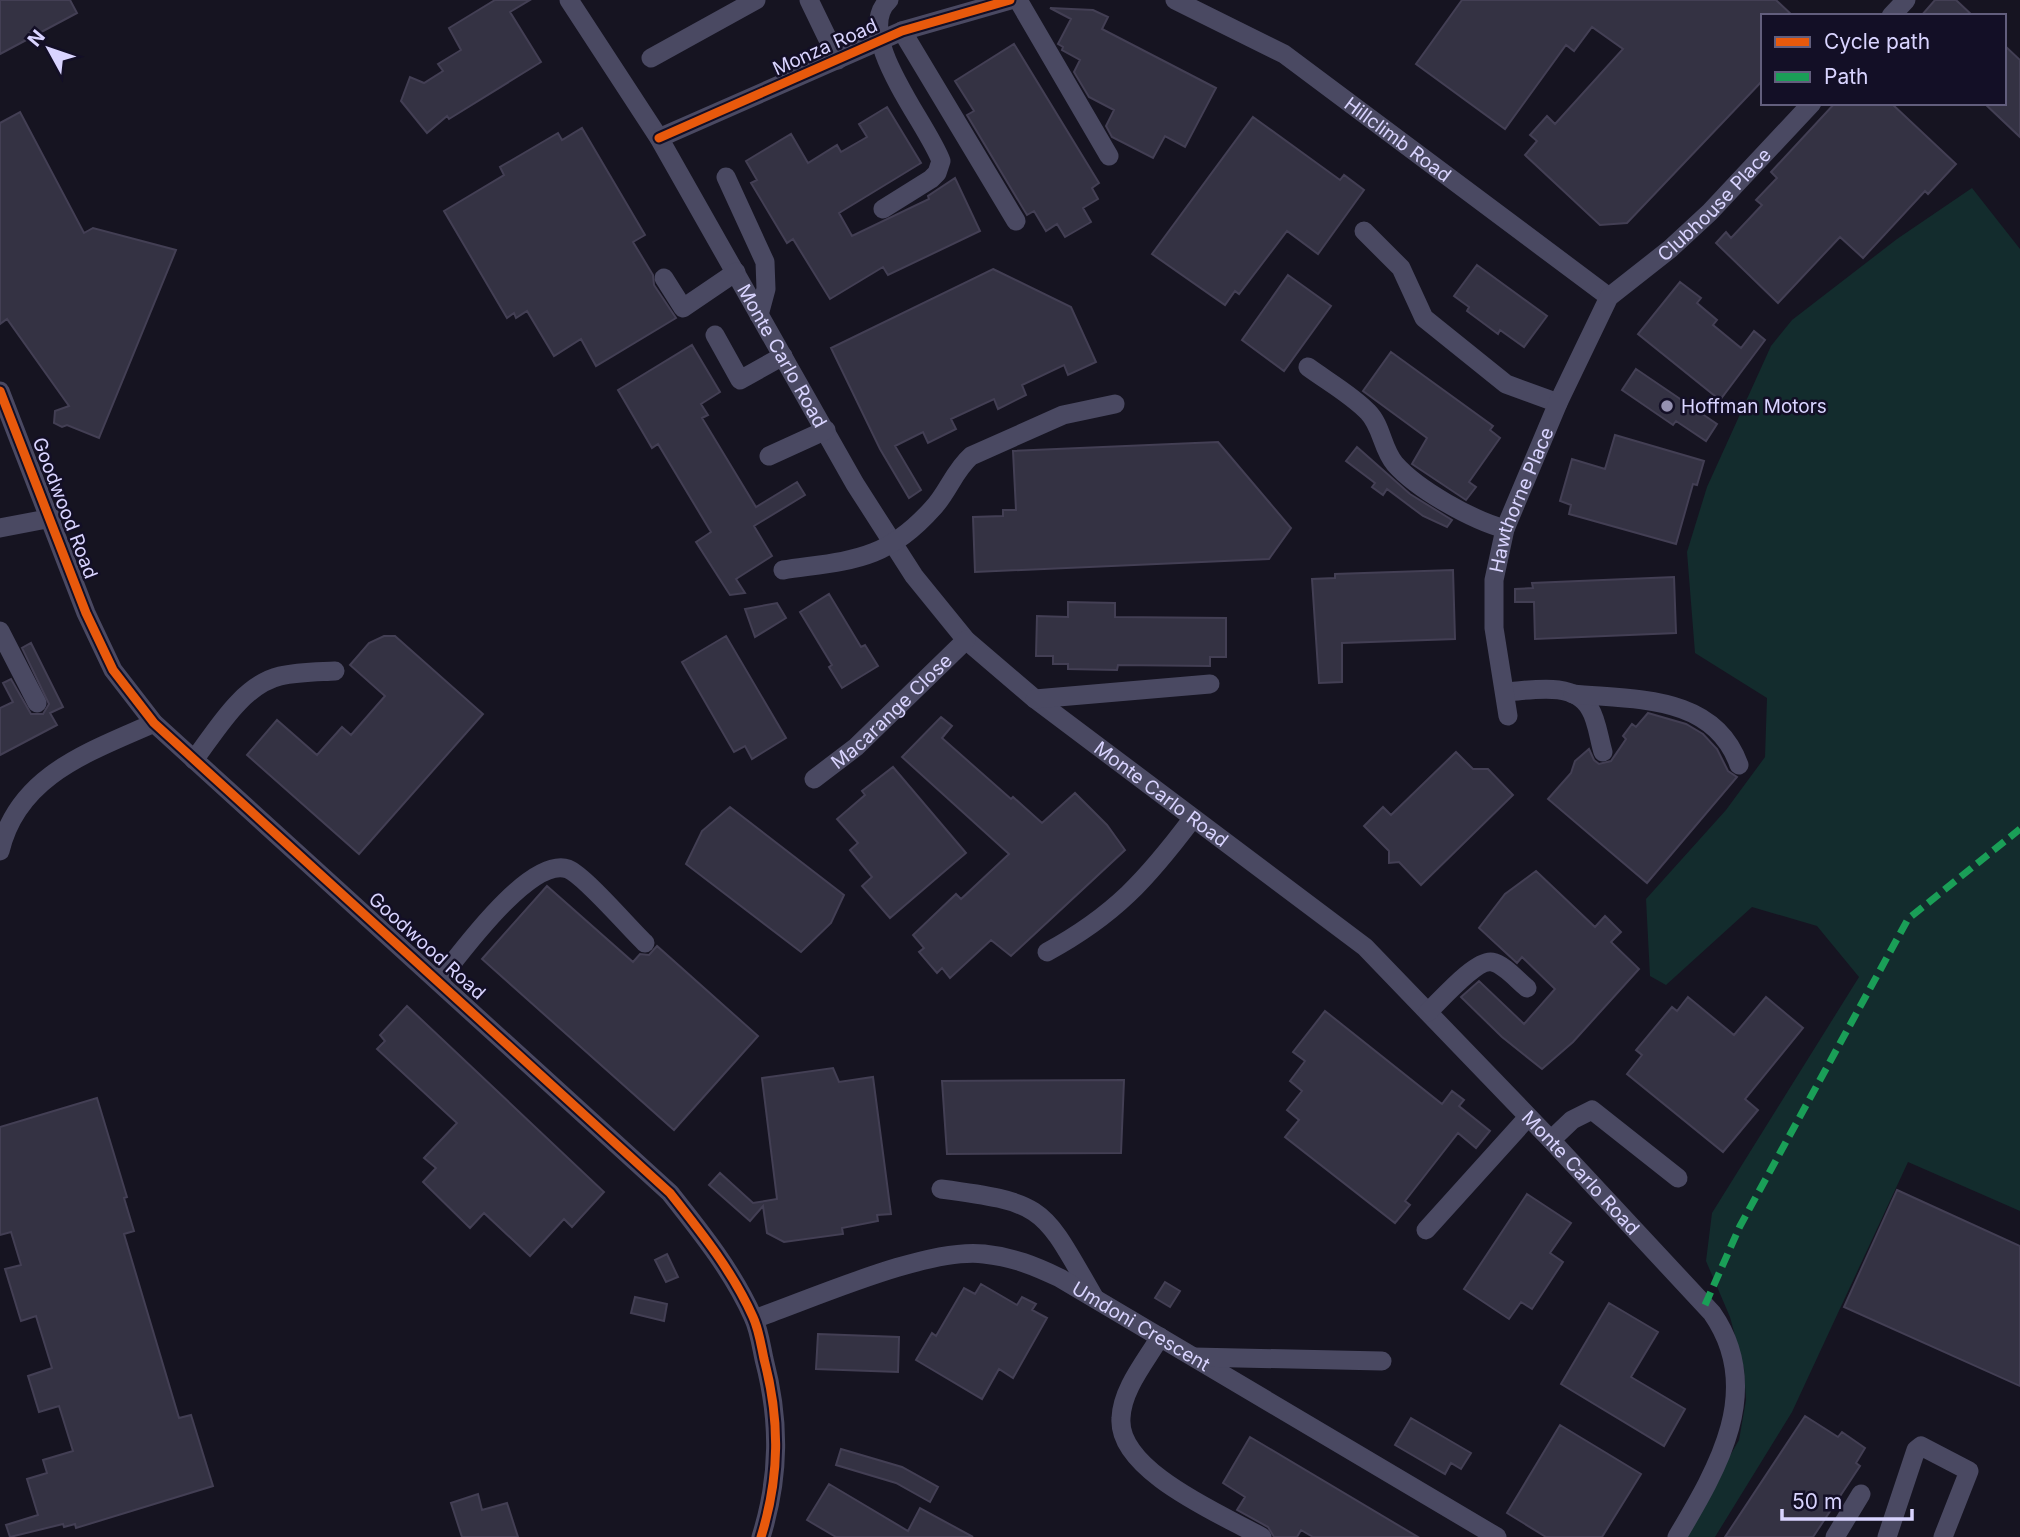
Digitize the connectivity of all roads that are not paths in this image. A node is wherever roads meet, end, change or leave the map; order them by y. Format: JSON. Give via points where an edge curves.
{"nodes":[{"id":1,"x":569,"y":0,"type":"edge"},
{"id":2,"x":756,"y":0,"type":"edge"},
{"id":3,"x":809,"y":0,"type":"edge"},
{"id":4,"x":889,"y":0,"type":"edge"},
{"id":5,"x":1010,"y":0,"type":"edge"},
{"id":6,"x":1018,"y":0,"type":"edge"},
{"id":7,"x":1175,"y":0,"type":"edge"},
{"id":8,"x":1906,"y":0,"type":"edge"},
{"id":9,"x":1893,"y":14,"type":"edge"},
{"id":10,"x":902,"y":31,"type":"junction"},
{"id":11,"x":882,"y":41,"type":"junction"},
{"id":12,"x":650,"y":58,"type":"dead end"},
{"id":13,"x":838,"y":60,"type":"junction"},
{"id":14,"x":1810,"y":105,"type":"edge"},
{"id":15,"x":659,"y":138,"type":"junction"},
{"id":16,"x":1109,"y":156,"type":"dead end"},
{"id":17,"x":726,"y":177,"type":"dead end"},
{"id":18,"x":883,"y":209,"type":"dead end"},
{"id":19,"x":1016,"y":220,"type":"dead end"},
{"id":20,"x":1364,"y":231,"type":"dead end"},
{"id":21,"x":736,"y":272,"type":"junction"},
{"id":22,"x":664,"y":278,"type":"dead end"},
{"id":23,"x":1609,"y":297,"type":"junction"},
{"id":24,"x":759,"y":315,"type":"junction"},
{"id":25,"x":715,"y":335,"type":"dead end"},
{"id":26,"x":783,"y":356,"type":"junction"},
{"id":27,"x":1308,"y":368,"type":"dead end"},
{"id":28,"x":0,"y":391,"type":"edge"},
{"id":29,"x":1558,"y":403,"type":"junction"},
{"id":30,"x":1115,"y":404,"type":"dead end"},
{"id":31,"x":826,"y":430,"type":"junction"},
{"id":32,"x":769,"y":456,"type":"dead end"},
{"id":33,"x":52,"y":518,"type":"junction"},
{"id":34,"x":0,"y":528,"type":"edge"},
{"id":35,"x":1505,"y":529,"type":"junction"},
{"id":36,"x":894,"y":544,"type":"junction"},
{"id":37,"x":783,"y":570,"type":"dead end"},
{"id":38,"x":0,"y":631,"type":"edge"},
{"id":39,"x":966,"y":640,"type":"junction"},
{"id":40,"x":335,"y":671,"type":"dead end"},
{"id":41,"x":1210,"y":684,"type":"dead end"},
{"id":42,"x":1507,"y":692,"type":"junction"},
{"id":43,"x":1573,"y":694,"type":"junction"},
{"id":44,"x":1035,"y":699,"type":"junction"},
{"id":45,"x":37,"y":703,"type":"dead end"},
{"id":46,"x":1508,"y":716,"type":"dead end"},
{"id":47,"x":154,"y":723,"type":"junction"},
{"id":48,"x":1603,"y":752,"type":"dead end"},
{"id":49,"x":194,"y":760,"type":"junction"},
{"id":50,"x":1739,"y":765,"type":"dead end"},
{"id":51,"x":814,"y":779,"type":"dead end"},
{"id":52,"x":1193,"y":818,"type":"junction"},
{"id":53,"x":0,"y":851,"type":"edge"},
{"id":54,"x":645,"y":943,"type":"dead end"},
{"id":55,"x":1047,"y":952,"type":"dead end"},
{"id":56,"x":439,"y":980,"type":"junction"},
{"id":57,"x":1528,"y":988,"type":"dead end"},
{"id":58,"x":1428,"y":1012,"type":"junction"},
{"id":59,"x":1528,"y":1117,"type":"junction"},
{"id":60,"x":1551,"y":1140,"type":"junction"},
{"id":61,"x":1678,"y":1178,"type":"dead end"},
{"id":62,"x":941,"y":1189,"type":"dead end"},
{"id":63,"x":1426,"y":1230,"type":"dead end"},
{"id":64,"x":1095,"y":1298,"type":"junction"},
{"id":65,"x":754,"y":1319,"type":"junction"},
{"id":66,"x":1160,"y":1337,"type":"junction"},
{"id":67,"x":1193,"y":1357,"type":"junction"},
{"id":68,"x":1382,"y":1361,"type":"dead end"},
{"id":69,"x":1861,"y":1494,"type":"dead end"},
{"id":70,"x":761,"y":1537,"type":"edge"},
{"id":71,"x":1262,"y":1537,"type":"edge"},
{"id":72,"x":1497,"y":1537,"type":"edge"},
{"id":73,"x":1677,"y":1537,"type":"edge"},
{"id":74,"x":1835,"y":1537,"type":"edge"},
{"id":75,"x":1887,"y":1537,"type":"edge"},
{"id":76,"x":1942,"y":1537,"type":"edge"}],
"edges":[{"from":1,"to":15,"type":"street","name":"Monte Carlo Road"},
{"from":2,"to":12,"type":"street"},
{"from":3,"to":13,"type":"street"},
{"from":4,"to":11,"type":"street","via":[[878,15]]},
{"from":5,"to":10,"type":"street","name":"Monza Road"},
{"from":6,"to":16,"type":"street"},
{"from":7,"to":23,"type":"street","name":"Hillclimb Road","via":[[1284,54]]},
{"from":8,"to":9,"type":"street"},
{"from":10,"to":11,"type":"street","name":"Monza Road"},
{"from":10,"to":19,"type":"street"},
{"from":11,"to":13,"type":"street","name":"Monza Road"},
{"from":11,"to":18,"type":"street","via":[[895,76],[941,161],[931,179]]},
{"from":13,"to":15,"type":"street","name":"Monza Road"},
{"from":14,"to":23,"type":"street","name":"Clubhouse Place","via":[[1710,212]]},
{"from":15,"to":21,"type":"street","name":"Monte Carlo Road"},
{"from":17,"to":24,"type":"street","via":[[765,262],[766,289]]},
{"from":20,"to":29,"type":"street","via":[[1401,268],[1424,317],[1506,383]]},
{"from":21,"to":22,"type":"street","via":[[683,308]]},
{"from":21,"to":24,"type":"street","name":"Monte Carlo Road"},
{"from":23,"to":29,"type":"street","name":"Hawthorne Place"},
{"from":24,"to":26,"type":"street","name":"Monte Carlo Road"},
{"from":25,"to":26,"type":"street","via":[[740,380]]},
{"from":26,"to":31,"type":"street","name":"Monte Carlo Road"},
{"from":27,"to":35,"type":"street","via":[[1366,409],[1395,464],[1437,497],[1482,523]]},
{"from":28,"to":33,"type":"street","name":"Goodwood Road"},
{"from":29,"to":35,"type":"street","name":"Hawthorne Place"},
{"from":30,"to":36,"type":"street","via":[[1063,415],[971,456],[936,506]]},
{"from":31,"to":32,"type":"street"},
{"from":31,"to":36,"type":"street","name":"Monte Carlo Road"},
{"from":33,"to":34,"type":"street"},
{"from":33,"to":47,"type":"street","name":"Goodwood Road","via":[[86,613],[113,670]]},
{"from":35,"to":42,"type":"street","name":"Hawthorne Place","via":[[1494,580],[1494,628]]},
{"from":36,"to":37,"type":"street","via":[[865,558]]},
{"from":36,"to":39,"type":"street","name":"Monte Carlo Road"},
{"from":38,"to":45,"type":"street"},
{"from":39,"to":44,"type":"street","name":"Monte Carlo Road"},
{"from":39,"to":51,"type":"street","name":"Macarange Close","via":[[856,747]]},
{"from":40,"to":49,"type":"street","via":[[279,676],[262,683],[227,716]]},
{"from":41,"to":44,"type":"street"},
{"from":42,"to":43,"type":"street","via":[[1551,688]]},
{"from":42,"to":46,"type":"street","name":"Hawthorne Place"},
{"from":43,"to":48,"type":"street","via":[[1590,707]]},
{"from":43,"to":50,"type":"street","via":[[1679,706],[1707,722],[1732,745]]},
{"from":44,"to":52,"type":"street","name":"Monte Carlo Road"},
{"from":47,"to":49,"type":"street","name":"Goodwood Road"},
{"from":47,"to":53,"type":"street","via":[[47,775],[14,813]]},
{"from":49,"to":56,"type":"street","name":"Goodwood Road"},
{"from":52,"to":55,"type":"street","via":[[1124,901],[1096,924]]},
{"from":52,"to":58,"type":"street","name":"Monte Carlo Road","via":[[1365,947]]},
{"from":54,"to":56,"type":"street","via":[[576,874],[559,867],[536,875],[511,897]]},
{"from":56,"to":65,"type":"street","name":"Goodwood Road","via":[[670,1193],[711,1245]]},
{"from":57,"to":58,"type":"street","via":[[1495,962],[1485,962]]},
{"from":58,"to":59,"type":"street","name":"Monte Carlo Road"},
{"from":59,"to":60,"type":"street","name":"Monte Carlo Road"},
{"from":59,"to":63,"type":"street"},
{"from":60,"to":61,"type":"street","via":[[1572,1120],[1592,1110]]},
{"from":60,"to":73,"type":"street","name":"Monte Carlo Road","via":[[1705,1305],[1724,1331],[1732,1352],[1737,1380],[1730,1427],[1704,1491]]},
{"from":62,"to":64,"type":"street","via":[[997,1196],[1037,1212],[1055,1230]]},
{"from":64,"to":65,"type":"street","name":"Umdoni Crescent","via":[[1024,1261],[982,1254],[942,1256]]},
{"from":64,"to":66,"type":"street","name":"Umdoni Crescent"},
{"from":65,"to":70,"type":"street","name":"Goodwood Road","via":[[777,1424],[771,1506]]},
{"from":66,"to":67,"type":"street","name":"Umdoni Crescent"},
{"from":66,"to":71,"type":"street","via":[[1125,1397],[1120,1420],[1125,1443],[1145,1468]]},
{"from":67,"to":68,"type":"street"},
{"from":67,"to":72,"type":"street","name":"Umdoni Crescent"},
{"from":69,"to":74,"type":"street"},
{"from":75,"to":76,"type":"street","via":[[1921,1446],[1969,1471]]}]}
